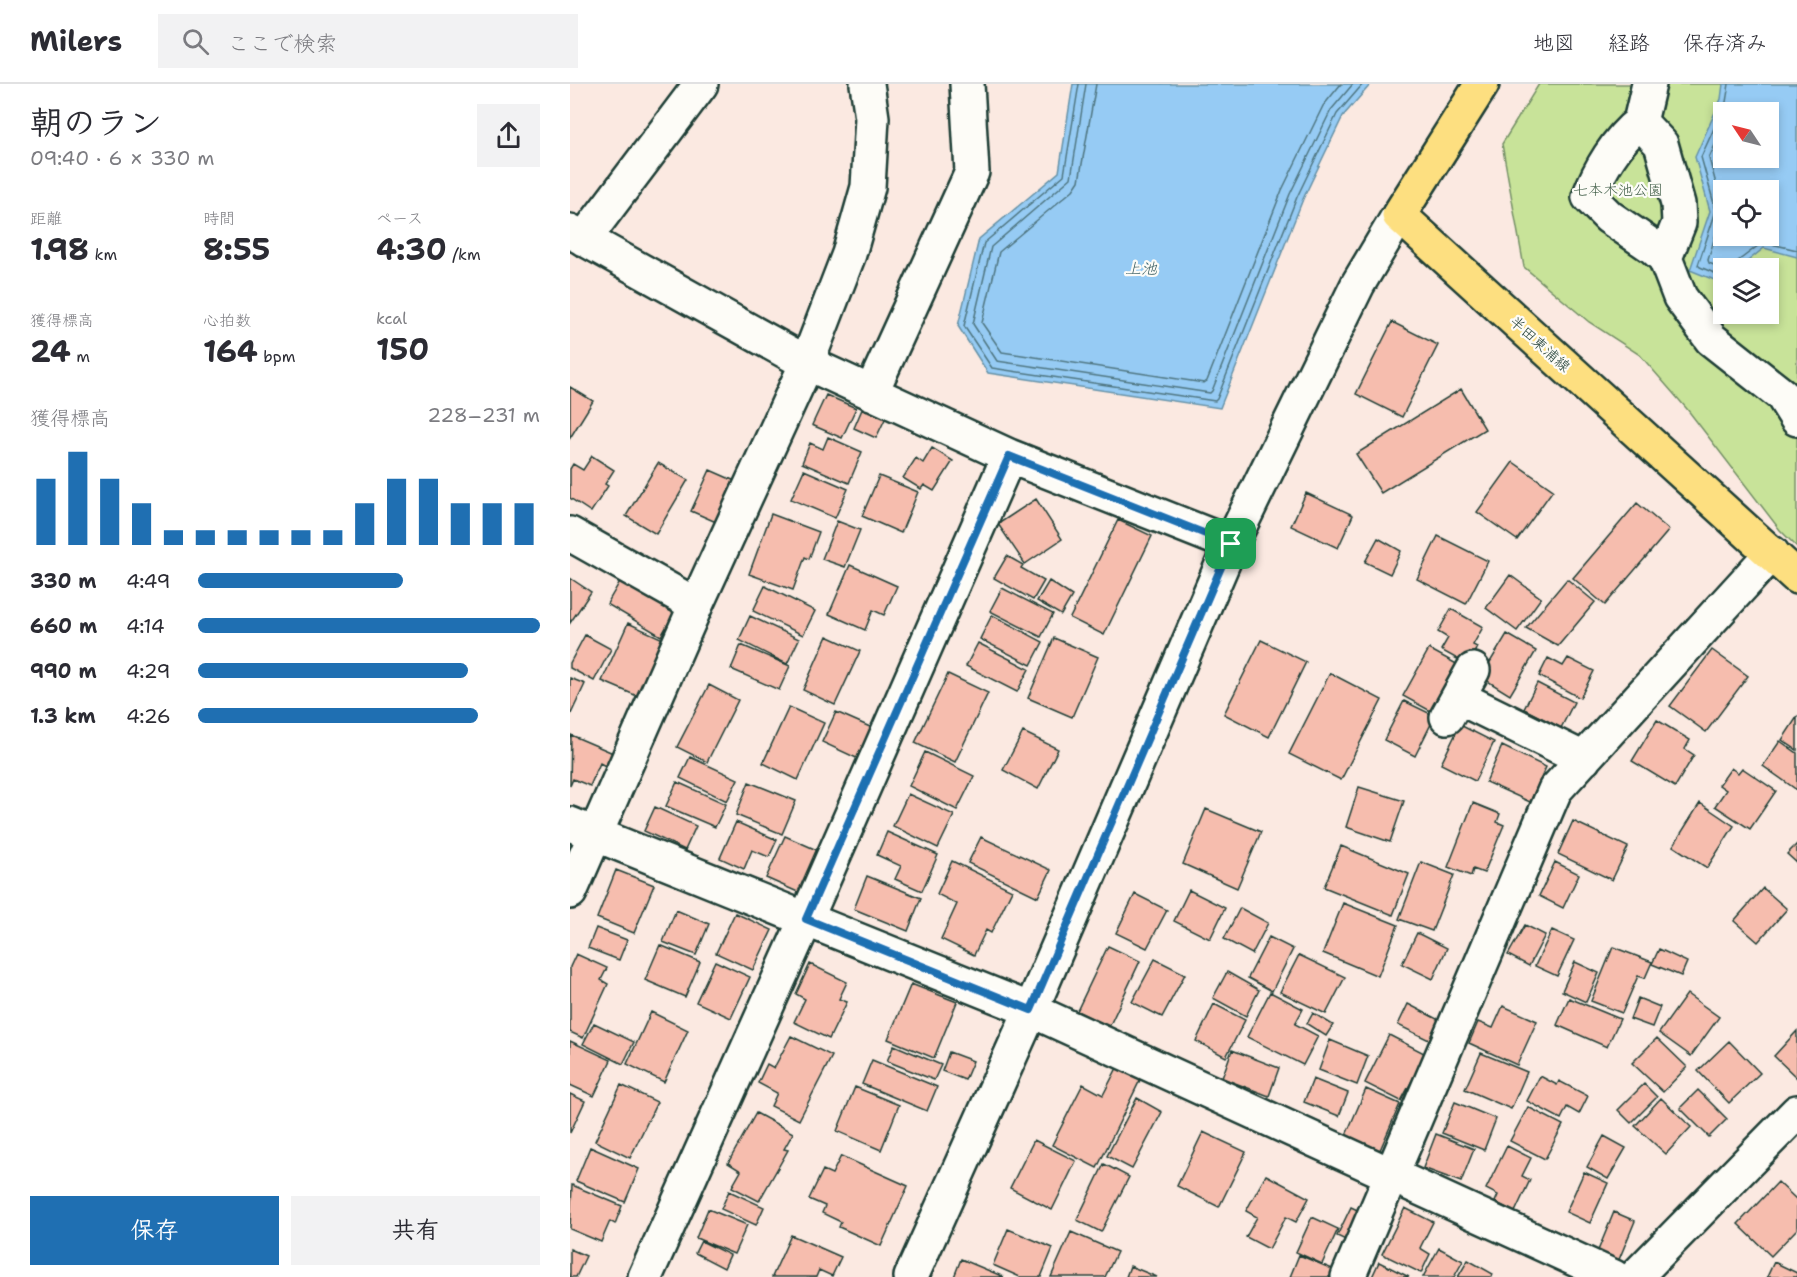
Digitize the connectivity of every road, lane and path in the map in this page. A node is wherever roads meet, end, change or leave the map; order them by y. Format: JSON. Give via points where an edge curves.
{"nodes":[{"id":1,"x":701,"y":84,"type":"edge"},
{"id":2,"x":867,"y":84,"type":"edge"},
{"id":3,"x":967,"y":84,"type":"edge"},
{"id":4,"x":1482,"y":84,"type":"edge"},
{"id":5,"x":1649,"y":84,"type":"edge"},
{"id":6,"x":1640,"y":122,"type":"junction"},
{"id":7,"x":1399,"y":215,"type":"junction"},
{"id":8,"x":577,"y":235,"type":"edge"},
{"id":9,"x":1665,"y":258,"type":"junction"},
{"id":10,"x":807,"y":363,"type":"junction"},
{"id":11,"x":871,"y":393,"type":"junction"},
{"id":12,"x":1797,"y":419,"type":"edge"},
{"id":13,"x":1009,"y":456,"type":"junction"},
{"id":14,"x":570,"y":534,"type":"edge"},
{"id":15,"x":1231,"y":544,"type":"junction"},
{"id":16,"x":1772,"y":553,"type":"junction"},
{"id":17,"x":1797,"y":577,"type":"edge"},
{"id":18,"x":696,"y":605,"type":"junction"},
{"id":19,"x":1459,"y":695,"type":"dead end"},
{"id":20,"x":1584,"y":759,"type":"junction"},
{"id":21,"x":583,"y":829,"type":"edge"},
{"id":22,"x":570,"y":892,"type":"edge"},
{"id":23,"x":806,"y":919,"type":"junction"},
{"id":24,"x":1031,"y":1010,"type":"junction"},
{"id":25,"x":1797,"y":1112,"type":"edge"},
{"id":26,"x":1392,"y":1176,"type":"junction"},
{"id":27,"x":645,"y":1277,"type":"edge"},
{"id":28,"x":911,"y":1277,"type":"edge"},
{"id":29,"x":1348,"y":1277,"type":"edge"},
{"id":30,"x":1614,"y":1277,"type":"edge"},
{"id":31,"x":1635,"y":1277,"type":"edge"}],
"edges":[{"from":1,"to":8,"type":"street"},
{"from":2,"to":10,"type":"street","via":[[872,118],[868,187],[849,254]]},
{"from":3,"to":11,"type":"street","via":[[972,172]]},
{"from":4,"to":7,"type":"main road"},
{"from":5,"to":6,"type":"street"},
{"from":6,"to":9,"type":"street","via":[[1661,144],[1678,204],[1679,223]]},
{"from":6,"to":9,"type":"street","via":[[1626,133],[1583,198]]},
{"from":7,"to":15,"type":"street","via":[[1358,284]]},
{"from":7,"to":16,"type":"main road","name":"半田東浦線"},
{"from":8,"to":10,"type":"street"},
{"from":9,"to":12,"type":"street","via":[[1680,297],[1711,339],[1782,395]]},
{"from":10,"to":11,"type":"street"},
{"from":10,"to":18,"type":"street"},
{"from":11,"to":13,"type":"street"},
{"from":13,"to":15,"type":"street"},
{"from":13,"to":23,"type":"street"},
{"from":14,"to":18,"type":"street"},
{"from":15,"to":24,"type":"street"},
{"from":16,"to":17,"type":"main road","name":"半田東浦線"},
{"from":16,"to":20,"type":"street"},
{"from":18,"to":21,"type":"street"},
{"from":19,"to":20,"type":"street"},
{"from":20,"to":26,"type":"street","via":[[1555,790]]},
{"from":21,"to":22,"type":"street"},
{"from":21,"to":23,"type":"street"},
{"from":23,"to":24,"type":"street"},
{"from":23,"to":27,"type":"street"},
{"from":24,"to":26,"type":"street"},
{"from":24,"to":28,"type":"street"},
{"from":25,"to":31,"type":"street"},
{"from":26,"to":29,"type":"street"},
{"from":26,"to":30,"type":"street"}]}
